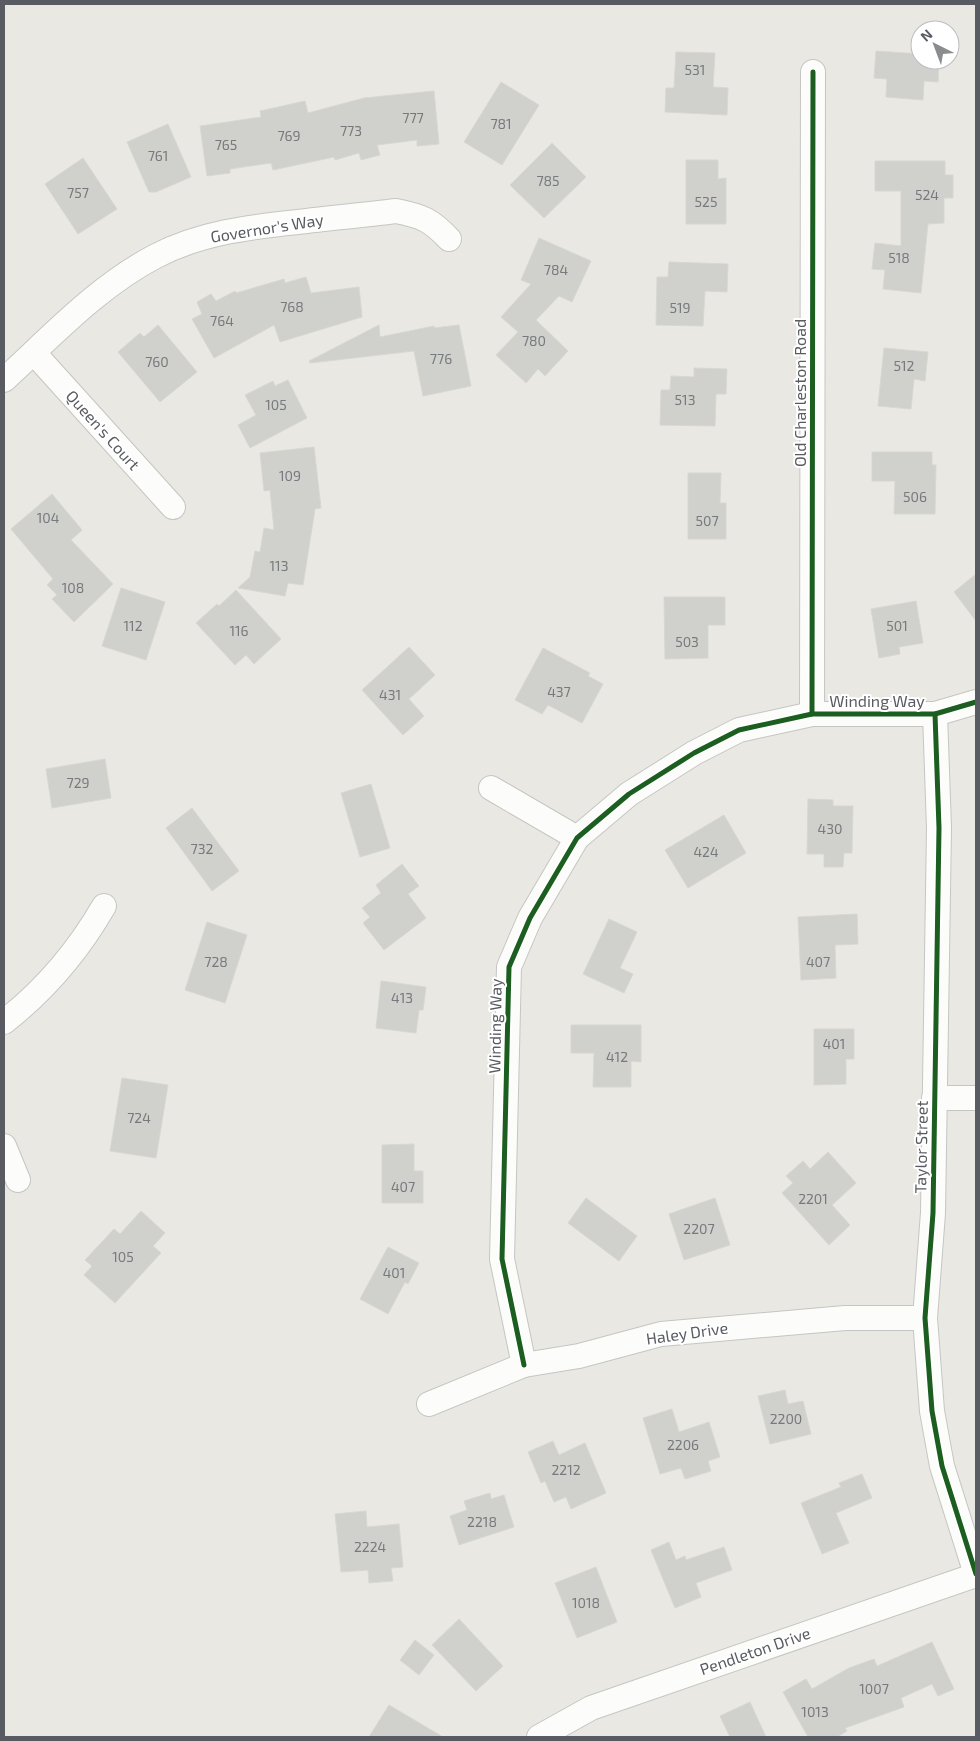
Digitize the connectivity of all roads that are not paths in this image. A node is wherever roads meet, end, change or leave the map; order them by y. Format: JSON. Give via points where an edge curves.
{"nodes":[{"id":1,"x":813,"y":72,"type":"dead end"},
{"id":2,"x":449,"y":239,"type":"dead end"},
{"id":3,"x":34,"y":353,"type":"junction"},
{"id":4,"x":4,"y":380,"type":"edge"},
{"id":5,"x":173,"y":507,"type":"dead end"},
{"id":6,"x":976,"y":702,"type":"edge"},
{"id":7,"x":812,"y":714,"type":"junction"},
{"id":8,"x":936,"y":714,"type":"junction"},
{"id":9,"x":491,"y":788,"type":"dead end"},
{"id":10,"x":577,"y":838,"type":"junction"},
{"id":11,"x":104,"y":906,"type":"dead end"},
{"id":12,"x":4,"y":1022,"type":"edge"},
{"id":13,"x":934,"y":1098,"type":"junction"},
{"id":14,"x":976,"y":1098,"type":"edge"},
{"id":15,"x":4,"y":1146,"type":"edge"},
{"id":16,"x":18,"y":1180,"type":"dead end"},
{"id":17,"x":925,"y":1318,"type":"junction"},
{"id":18,"x":524,"y":1365,"type":"junction"},
{"id":19,"x":429,"y":1404,"type":"dead end"},
{"id":20,"x":976,"y":1574,"type":"edge"},
{"id":21,"x":539,"y":1737,"type":"edge"}],
"edges":[{"from":1,"to":7,"type":"street","name":"Old Charleston Road"},
{"from":2,"to":3,"type":"street","name":"Governor's Way","via":[[437,226],[418,215],[396,211],[223,232],[185,243],[121,276]]},
{"from":3,"to":4,"type":"street","name":"Governor's Way"},
{"from":3,"to":5,"type":"street","name":"Queen's Court"},
{"from":6,"to":8,"type":"street","name":"Winding Way"},
{"from":7,"to":8,"type":"street","name":"Winding Way"},
{"from":7,"to":10,"type":"street","name":"Winding Way","via":[[739,730],[694,753],[629,794]]},
{"from":8,"to":13,"type":"street","name":"Taylor Street","via":[[939,828]]},
{"from":9,"to":10,"type":"street"},
{"from":10,"to":18,"type":"street","name":"Winding Way","via":[[530,918],[510,966],[502,1259]]},
{"from":11,"to":12,"type":"street","via":[[64,966]]},
{"from":13,"to":14,"type":"street"},
{"from":13,"to":17,"type":"street","name":"Taylor Street","via":[[933,1213]]},
{"from":15,"to":16,"type":"street"},
{"from":17,"to":18,"type":"street","name":"Haley Drive","via":[[845,1318],[661,1334],[579,1356]]},
{"from":17,"to":20,"type":"street","name":"Taylor Street","via":[[932,1411],[942,1466]]},
{"from":18,"to":19,"type":"street","name":"Haley Drive"},
{"from":20,"to":21,"type":"street","name":"Pendleton Drive","via":[[591,1708]]}]}
